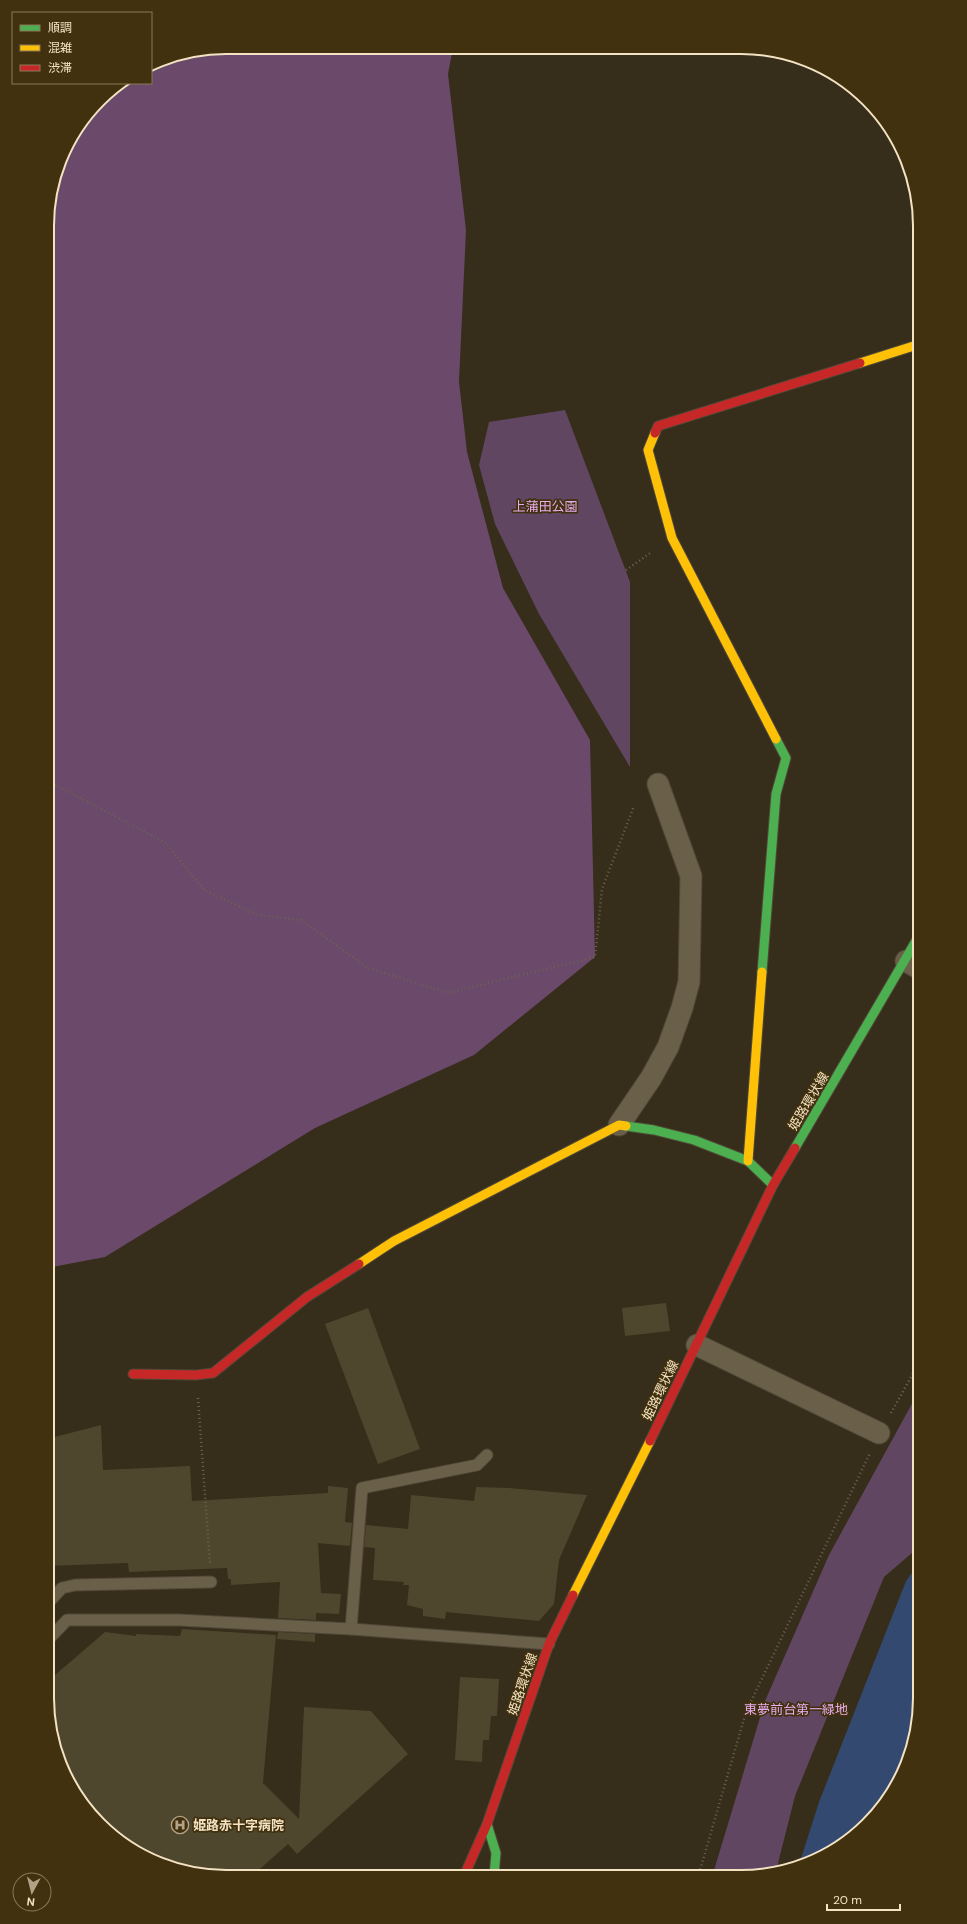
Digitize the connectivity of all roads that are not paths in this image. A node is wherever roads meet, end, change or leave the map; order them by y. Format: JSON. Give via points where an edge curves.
{"nodes":[{"id":1,"x":913,"y":346,"type":"edge"},
{"id":2,"x":658,"y":784,"type":"dead end"},
{"id":3,"x":913,"y":965,"type":"edge"},
{"id":4,"x":619,"y":1126,"type":"junction"},
{"id":5,"x":748,"y":1161,"type":"junction"},
{"id":6,"x":773,"y":1185,"type":"junction"},
{"id":7,"x":697,"y":1345,"type":"junction"},
{"id":8,"x":133,"y":1374,"type":"dead end"},
{"id":9,"x":879,"y":1433,"type":"road end"},
{"id":10,"x":487,"y":1455,"type":"dead end"},
{"id":11,"x":211,"y":1582,"type":"road end"},
{"id":12,"x":54,"y":1597,"type":"edge"},
{"id":13,"x":351,"y":1629,"type":"junction"},
{"id":14,"x":54,"y":1634,"type":"edge"},
{"id":15,"x":549,"y":1644,"type":"junction"},
{"id":16,"x":487,"y":1824,"type":"junction"},
{"id":17,"x":467,"y":1870,"type":"edge"},
{"id":18,"x":495,"y":1870,"type":"edge"}],
"edges":[{"from":1,"to":5,"type":"street","via":[[658,426],[648,450],[672,538],[786,758],[776,794]]},
{"from":2,"to":4,"type":"street","via":[[691,876],[689,982],[668,1047]]},
{"from":3,"to":6,"type":"street","name":"姫路環状線"},
{"from":4,"to":5,"type":"street","via":[[654,1130],[694,1140]]},
{"from":4,"to":8,"type":"street","via":[[394,1241],[307,1297],[212,1373]]},
{"from":5,"to":6,"type":"street"},
{"from":6,"to":7,"type":"street","name":"姫路環状線"},
{"from":7,"to":9,"type":"street"},
{"from":7,"to":15,"type":"street","name":"姫路環状線"},
{"from":10,"to":13,"type":"lane","via":[[476,1465],[362,1488]]},
{"from":11,"to":12,"type":"lane","via":[[75,1586],[62,1588]]},
{"from":13,"to":14,"type":"lane","via":[[179,1620],[67,1620]]},
{"from":13,"to":15,"type":"lane"},
{"from":15,"to":16,"type":"street","name":"姫路環状線"},
{"from":16,"to":17,"type":"street","name":"姫路環状線"},
{"from":16,"to":18,"type":"street","via":[[496,1853]]}]}
